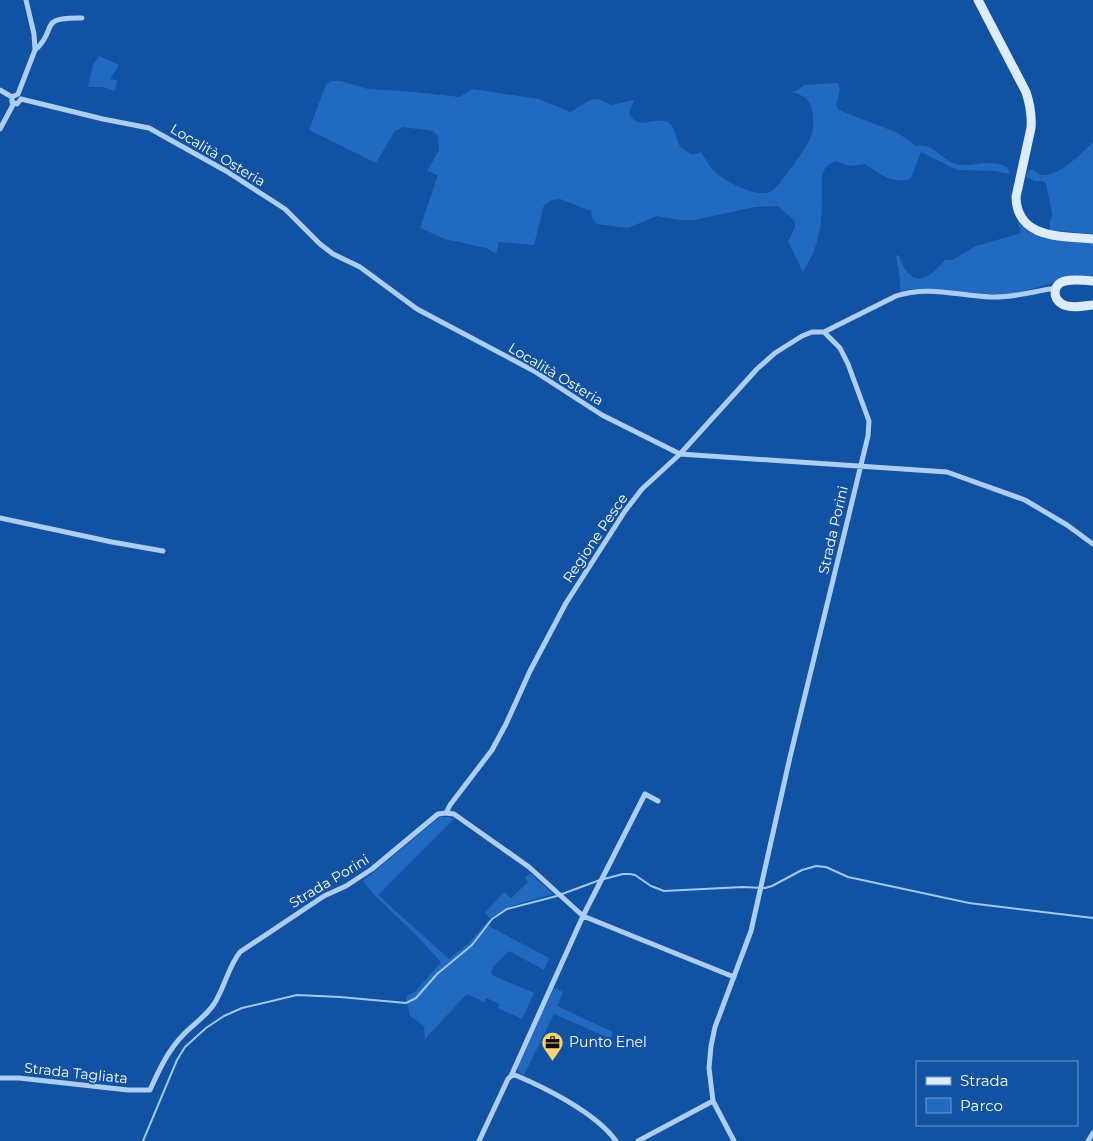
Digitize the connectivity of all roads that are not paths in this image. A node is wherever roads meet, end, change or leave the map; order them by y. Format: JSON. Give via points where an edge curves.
{"nodes":[{"id":1,"x":26,"y":0,"type":"edge"},
{"id":2,"x":978,"y":0,"type":"edge"},
{"id":3,"x":82,"y":18,"type":"dead end"},
{"id":4,"x":35,"y":50,"type":"junction"},
{"id":5,"x":0,"y":90,"type":"edge"},
{"id":6,"x":12,"y":97,"type":"junction"},
{"id":7,"x":20,"y":97,"type":"junction"},
{"id":8,"x":14,"y":103,"type":"junction"},
{"id":9,"x":0,"y":129,"type":"edge"},
{"id":10,"x":1093,"y":239,"type":"edge"},
{"id":11,"x":1093,"y":281,"type":"edge"},
{"id":12,"x":1056,"y":288,"type":"junction"},
{"id":13,"x":1093,"y":305,"type":"edge"},
{"id":14,"x":824,"y":332,"type":"junction"},
{"id":15,"x":680,"y":454,"type":"junction"},
{"id":16,"x":860,"y":466,"type":"junction"},
{"id":17,"x":0,"y":518,"type":"edge"},
{"id":18,"x":1093,"y":544,"type":"edge"},
{"id":19,"x":163,"y":551,"type":"dead end"},
{"id":20,"x":658,"y":801,"type":"dead end"},
{"id":21,"x":446,"y":813,"type":"junction"},
{"id":22,"x":583,"y":916,"type":"junction"},
{"id":23,"x":734,"y":977,"type":"junction"},
{"id":24,"x":511,"y":1076,"type":"junction"},
{"id":25,"x":0,"y":1078,"type":"edge"},
{"id":26,"x":150,"y":1090,"type":"joint"},
{"id":27,"x":713,"y":1101,"type":"junction"},
{"id":28,"x":1093,"y":1134,"type":"edge"},
{"id":29,"x":479,"y":1141,"type":"edge"},
{"id":30,"x":616,"y":1141,"type":"edge"},
{"id":31,"x":638,"y":1141,"type":"edge"},
{"id":32,"x":734,"y":1141,"type":"edge"},
{"id":33,"x":1088,"y":1141,"type":"edge"}],
"edges":[{"from":1,"to":4,"type":"street"},
{"from":2,"to":10,"type":"street","via":[[1030,104],[1031,128],[1016,197],[1020,216],[1032,229]]},
{"from":3,"to":4,"type":"street","via":[[64,17],[50,24],[41,45]]},
{"from":4,"to":7,"type":"street"},
{"from":5,"to":6,"type":"street"},
{"from":6,"to":7,"type":"street"},
{"from":6,"to":8,"type":"street"},
{"from":7,"to":8,"type":"street","via":[[19,103]]},
{"from":7,"to":15,"type":"street","name":"Località Osteria","via":[[149,128],[226,171],[284,209],[333,254],[360,268],[417,309],[534,371],[602,415]]},
{"from":8,"to":9,"type":"street"},
{"from":11,"to":12,"type":"street","via":[[1067,280]]},
{"from":12,"to":13,"type":"street","via":[[1057,300],[1062,304]]},
{"from":12,"to":14,"type":"street","via":[[1008,297],[925,290],[908,292]]},
{"from":14,"to":15,"type":"street","name":"Regione Pesce","via":[[802,336],[775,352]]},
{"from":14,"to":16,"type":"street","name":"Strada Porini","via":[[840,348],[869,421]]},
{"from":15,"to":16,"type":"street","name":"Località Osteria"},
{"from":15,"to":21,"type":"street","name":"Regione Pesce","via":[[642,489],[583,576],[530,670],[492,750]]},
{"from":16,"to":18,"type":"street","name":"Località Osteria","via":[[947,472],[1025,500]]},
{"from":16,"to":23,"type":"street","name":"Strada Porini","via":[[750,931]]},
{"from":17,"to":19,"type":"street"},
{"from":20,"to":22,"type":"street","via":[[646,794]]},
{"from":21,"to":22,"type":"street","via":[[454,814],[529,867]]},
{"from":21,"to":26,"type":"street","name":"Strada Porini","via":[[438,814],[364,875],[324,896],[240,952],[216,1002],[176,1043]]},
{"from":22,"to":23,"type":"street"},
{"from":22,"to":24,"type":"street"},
{"from":23,"to":27,"type":"street","name":"Strada Porini","via":[[711,1046],[709,1068]]},
{"from":24,"to":29,"type":"street"},
{"from":24,"to":30,"type":"street","via":[[515,1075],[565,1100],[607,1130]]},
{"from":25,"to":26,"type":"street","name":"Strada Tagliata"},
{"from":27,"to":31,"type":"street"},
{"from":27,"to":32,"type":"street","name":"Strada Porini"},
{"from":28,"to":33,"type":"street"}]}
